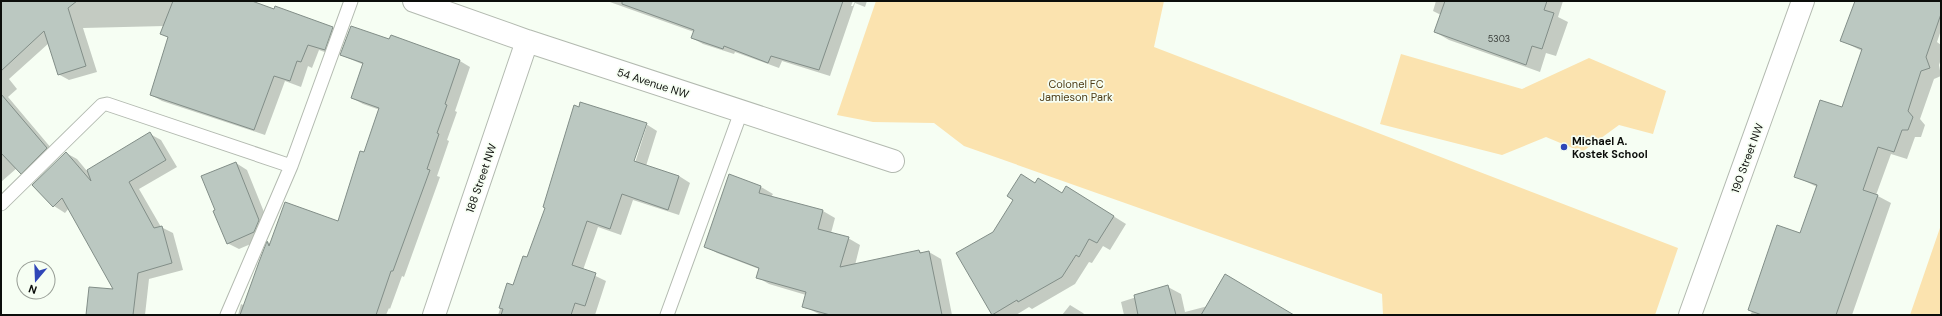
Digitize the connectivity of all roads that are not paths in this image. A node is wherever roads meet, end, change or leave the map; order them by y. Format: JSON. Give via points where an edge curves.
{"nodes":[{"id":1,"x":351,"y":1,"type":"edge"},
{"id":2,"x":414,"y":1,"type":"edge"},
{"id":3,"x":1803,"y":1,"type":"edge"},
{"id":4,"x":527,"y":41,"type":"junction"},
{"id":5,"x":742,"y":112,"type":"junction"},
{"id":6,"x":893,"y":161,"type":"dead end"},
{"id":7,"x":291,"y":166,"type":"junction"},
{"id":8,"x":1,"y":204,"type":"edge"},
{"id":9,"x":227,"y":315,"type":"edge"},
{"id":10,"x":434,"y":315,"type":"edge"},
{"id":11,"x":667,"y":315,"type":"edge"},
{"id":12,"x":1690,"y":315,"type":"edge"}],
"edges":[{"from":1,"to":7,"type":"lane"},
{"from":2,"to":4,"type":"street","name":"54 Avenue NW"},
{"from":3,"to":12,"type":"street","name":"190 Street NW"},
{"from":4,"to":5,"type":"street","name":"54 Avenue NW"},
{"from":4,"to":10,"type":"street","name":"188 Street NW"},
{"from":5,"to":6,"type":"street","name":"54 Avenue NW"},
{"from":5,"to":11,"type":"lane"},
{"from":7,"to":8,"type":"lane","via":[[107,104],[102,105]]},
{"from":7,"to":9,"type":"lane"}]}
